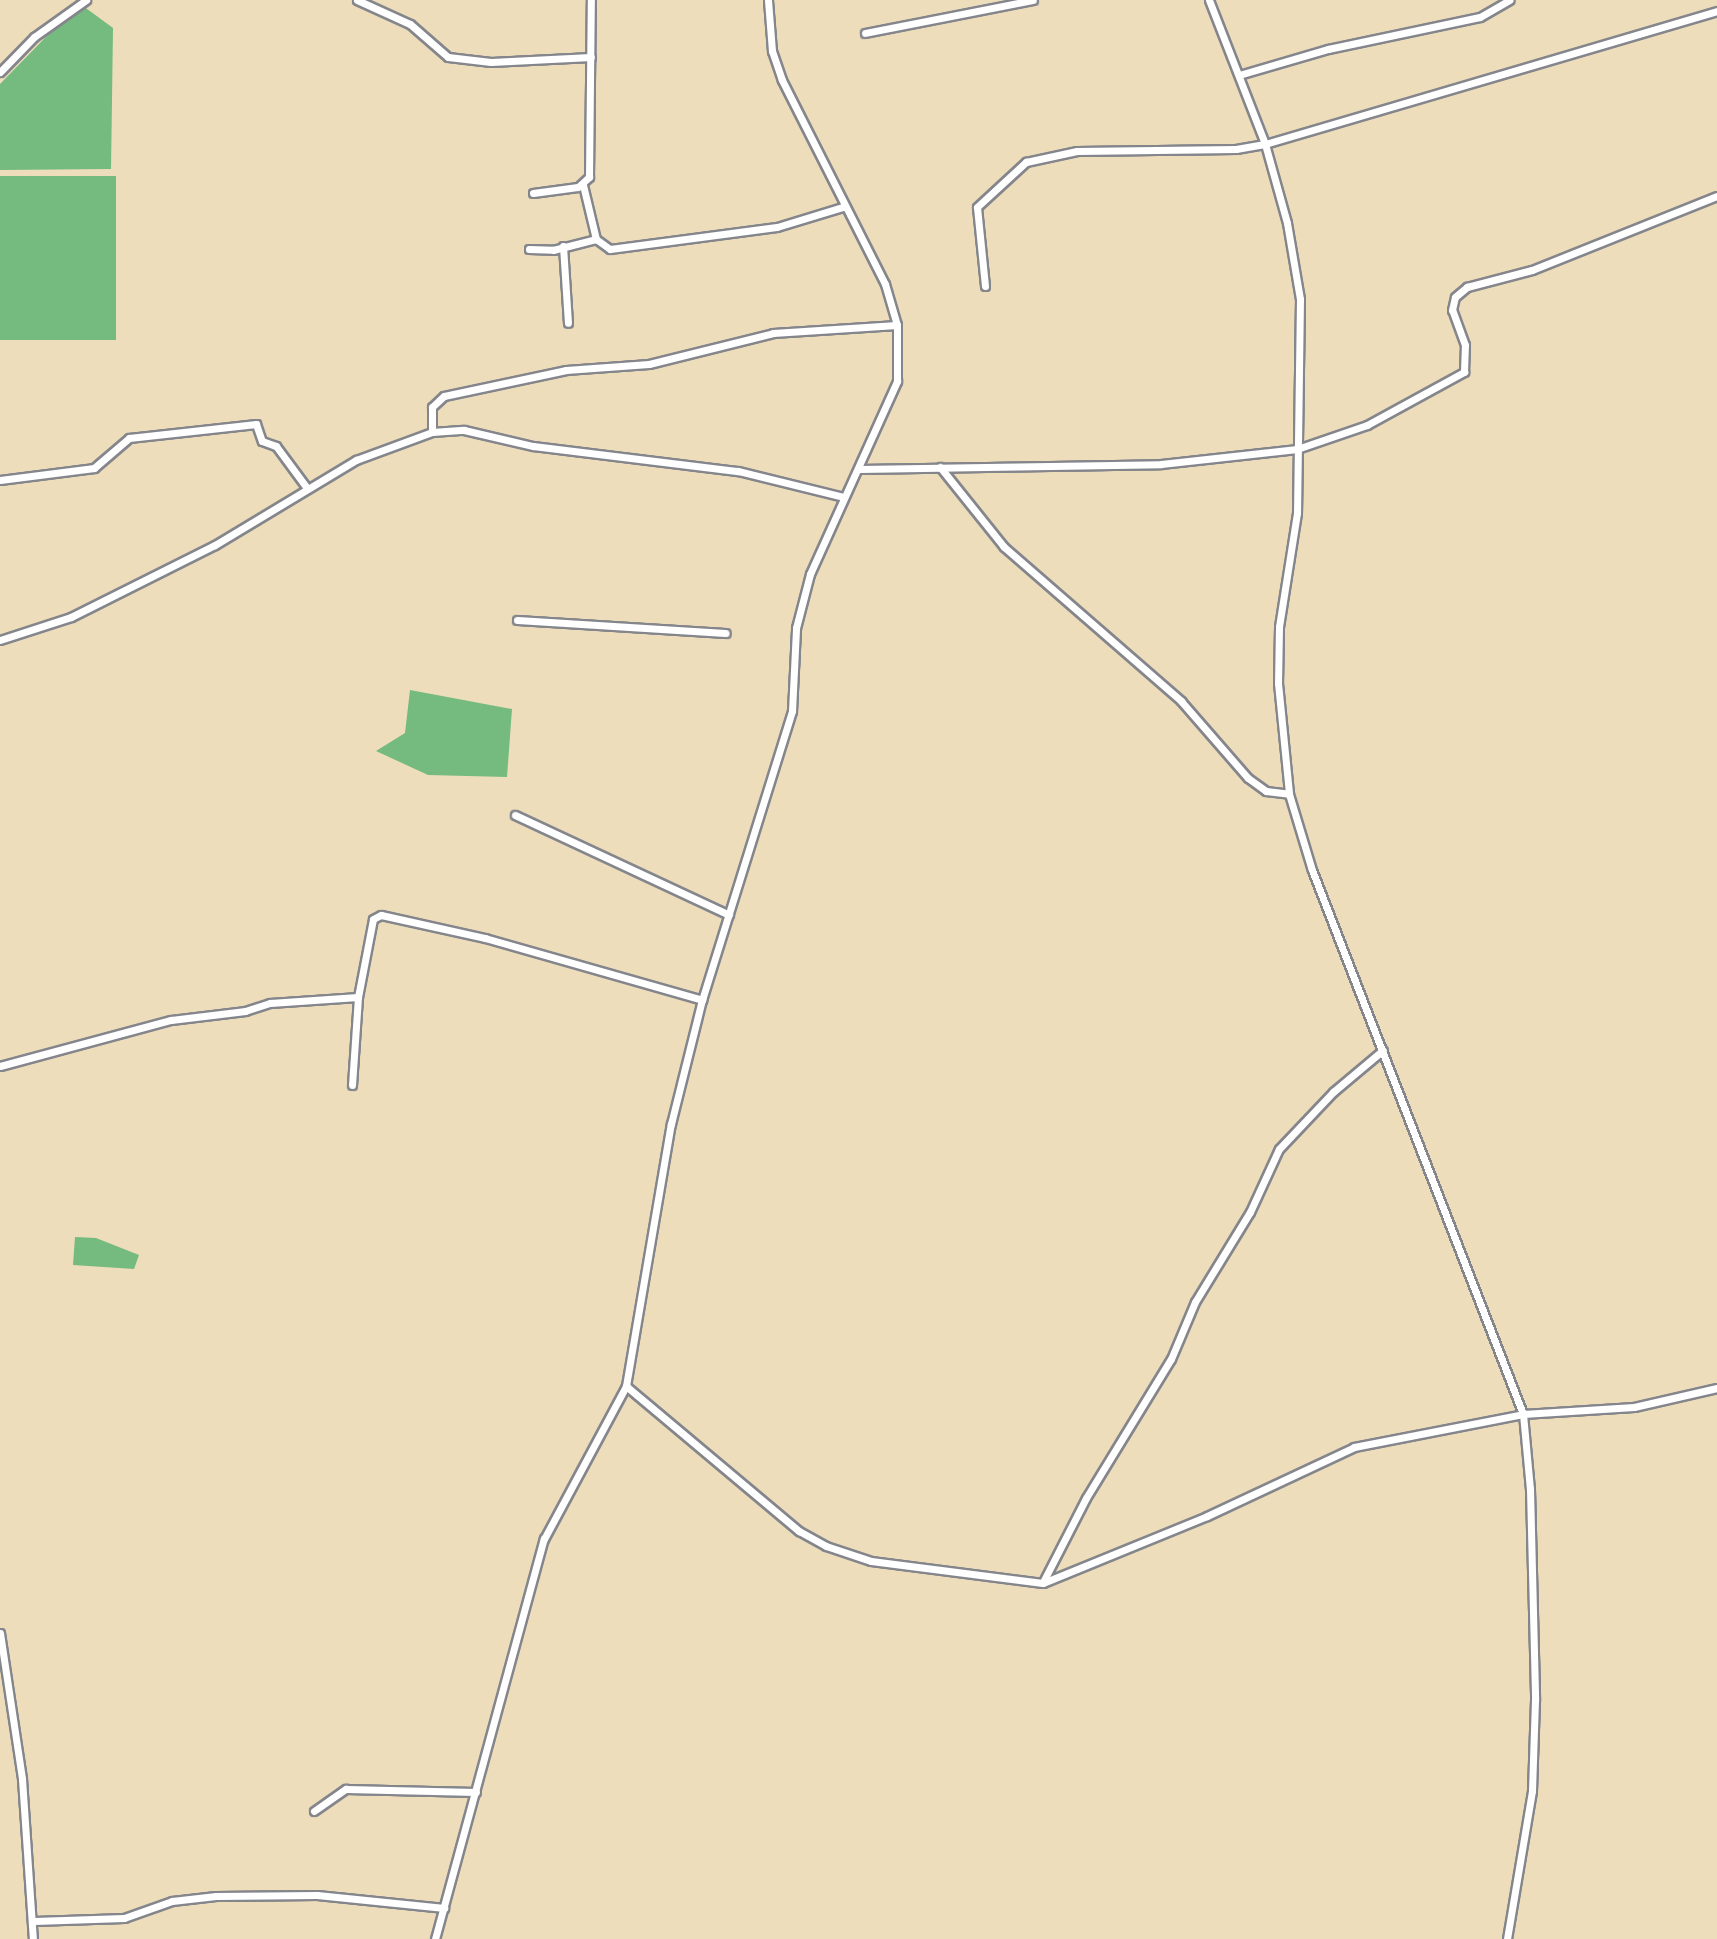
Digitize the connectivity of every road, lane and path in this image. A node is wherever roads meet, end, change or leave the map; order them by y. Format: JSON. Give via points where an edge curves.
{"nodes":[{"id":1,"x":86,"y":0,"type":"edge"},
{"id":2,"x":357,"y":0,"type":"edge"},
{"id":3,"x":591,"y":0,"type":"edge"},
{"id":4,"x":768,"y":0,"type":"edge"},
{"id":5,"x":965,"y":0,"type":"edge"},
{"id":6,"x":1033,"y":0,"type":"edge"},
{"id":7,"x":1209,"y":0,"type":"edge"},
{"id":8,"x":1509,"y":0,"type":"edge"},
{"id":9,"x":964,"y":11,"type":"junction"},
{"id":10,"x":1717,"y":11,"type":"edge"},
{"id":11,"x":865,"y":33,"type":"dead end"},
{"id":12,"x":591,"y":57,"type":"junction"},
{"id":13,"x":0,"y":72,"type":"edge"},
{"id":14,"x":1239,"y":75,"type":"junction"},
{"id":15,"x":1265,"y":144,"type":"junction"},
{"id":16,"x":583,"y":185,"type":"junction"},
{"id":17,"x":533,"y":193,"type":"dead end"},
{"id":18,"x":1717,"y":196,"type":"edge"},
{"id":19,"x":843,"y":207,"type":"junction"},
{"id":20,"x":596,"y":239,"type":"junction"},
{"id":21,"x":563,"y":246,"type":"junction"},
{"id":22,"x":529,"y":249,"type":"dead end"},
{"id":23,"x":985,"y":286,"type":"dead end"},
{"id":24,"x":568,"y":323,"type":"dead end"},
{"id":25,"x":897,"y":325,"type":"junction"},
{"id":26,"x":432,"y":432,"type":"junction"},
{"id":27,"x":1297,"y":449,"type":"junction"},
{"id":28,"x":940,"y":467,"type":"junction"},
{"id":29,"x":859,"y":469,"type":"junction"},
{"id":30,"x":0,"y":480,"type":"edge"},
{"id":31,"x":307,"y":488,"type":"junction"},
{"id":32,"x":844,"y":497,"type":"junction"},
{"id":33,"x":517,"y":620,"type":"dead end"},
{"id":34,"x":726,"y":633,"type":"dead end"},
{"id":35,"x":0,"y":640,"type":"edge"},
{"id":36,"x":1289,"y":794,"type":"junction"},
{"id":37,"x":515,"y":815,"type":"dead end"},
{"id":38,"x":729,"y":915,"type":"junction"},
{"id":39,"x":358,"y":997,"type":"junction"},
{"id":40,"x":702,"y":1000,"type":"junction"},
{"id":41,"x":1383,"y":1050,"type":"junction"},
{"id":42,"x":0,"y":1066,"type":"edge"},
{"id":43,"x":352,"y":1085,"type":"dead end"},
{"id":44,"x":626,"y":1386,"type":"junction"},
{"id":45,"x":1717,"y":1388,"type":"edge"},
{"id":46,"x":1523,"y":1414,"type":"junction"},
{"id":47,"x":1043,"y":1583,"type":"junction"},
{"id":48,"x":0,"y":1633,"type":"edge"},
{"id":49,"x":476,"y":1792,"type":"junction"},
{"id":50,"x":314,"y":1811,"type":"dead end"},
{"id":51,"x":444,"y":1908,"type":"junction"},
{"id":52,"x":34,"y":1921,"type":"junction"},
{"id":53,"x":33,"y":1939,"type":"edge"},
{"id":54,"x":435,"y":1939,"type":"edge"},
{"id":55,"x":1507,"y":1939,"type":"edge"}],
"edges":[{"from":1,"to":13,"type":"street","via":[[45,27]]},
{"from":2,"to":12,"type":"street","via":[[410,24],[448,57],[491,62]]},
{"from":3,"to":12,"type":"street"},
{"from":4,"to":19,"type":"street","via":[[777,66]]},
{"from":5,"to":9,"type":"street"},
{"from":6,"to":9,"type":"street"},
{"from":7,"to":14,"type":"street"},
{"from":8,"to":14,"type":"street","via":[[1480,17],[1328,49]]},
{"from":9,"to":11,"type":"street"},
{"from":10,"to":15,"type":"street"},
{"from":12,"to":16,"type":"street","via":[[589,177]]},
{"from":14,"to":15,"type":"street"},
{"from":15,"to":23,"type":"street","via":[[1077,151],[1026,162],[977,207]]},
{"from":15,"to":27,"type":"street","via":[[1287,223],[1300,299]]},
{"from":16,"to":17,"type":"street"},
{"from":16,"to":20,"type":"street"},
{"from":18,"to":27,"type":"street","via":[[1532,270],[1467,287],[1455,297],[1452,310],[1465,345],[1464,372],[1367,425]]},
{"from":19,"to":20,"type":"street","via":[[777,227],[634,249],[610,249]]},
{"from":19,"to":25,"type":"street","via":[[885,284]]},
{"from":20,"to":21,"type":"street"},
{"from":21,"to":22,"type":"street"},
{"from":21,"to":24,"type":"street"},
{"from":25,"to":26,"type":"street","via":[[761,335],[649,364],[566,370],[444,396],[432,407]]},
{"from":25,"to":29,"type":"street","via":[[893,394]]},
{"from":26,"to":31,"type":"street","via":[[356,460]]},
{"from":26,"to":32,"type":"street","via":[[464,430],[533,446],[738,471]]},
{"from":27,"to":28,"type":"street","via":[[1161,464]]},
{"from":27,"to":36,"type":"street","via":[[1297,513],[1279,627],[1278,683]]},
{"from":28,"to":29,"type":"street"},
{"from":28,"to":36,"type":"street","via":[[1004,547],[1181,701],[1248,778],[1266,791]]},
{"from":29,"to":32,"type":"street"},
{"from":30,"to":31,"type":"street","via":[[94,468],[129,438],[256,424],[262,441],[276,446]]},
{"from":31,"to":35,"type":"street","via":[[215,545],[71,617]]},
{"from":32,"to":38,"type":"street","via":[[800,608],[792,711]]},
{"from":33,"to":34,"type":"street"},
{"from":36,"to":41,"type":"street","via":[[1312,870]]},
{"from":37,"to":38,"type":"street"},
{"from":38,"to":40,"type":"street"},
{"from":39,"to":40,"type":"street","via":[[373,919],[385,915]]},
{"from":39,"to":42,"type":"street","via":[[270,1003],[171,1020]]},
{"from":39,"to":43,"type":"street"},
{"from":40,"to":44,"type":"street","via":[[671,1124]]},
{"from":41,"to":46,"type":"street"},
{"from":41,"to":47,"type":"street","via":[[1333,1092],[1279,1149],[1150,1397],[1086,1498]]},
{"from":44,"to":47,"type":"street","via":[[799,1531],[826,1546],[920,1569]]},
{"from":44,"to":49,"type":"street","via":[[544,1539]]},
{"from":45,"to":46,"type":"street","via":[[1634,1407]]},
{"from":46,"to":47,"type":"street","via":[[1354,1447],[1207,1516]]},
{"from":46,"to":55,"type":"street","via":[[1535,1700],[1532,1791]]},
{"from":48,"to":52,"type":"street","via":[[22,1779]]},
{"from":49,"to":50,"type":"street","via":[[346,1789]]},
{"from":49,"to":51,"type":"street"},
{"from":51,"to":52,"type":"street","via":[[317,1895],[216,1896],[172,1901],[124,1918]]},
{"from":51,"to":54,"type":"street"},
{"from":52,"to":53,"type":"street"}]}
